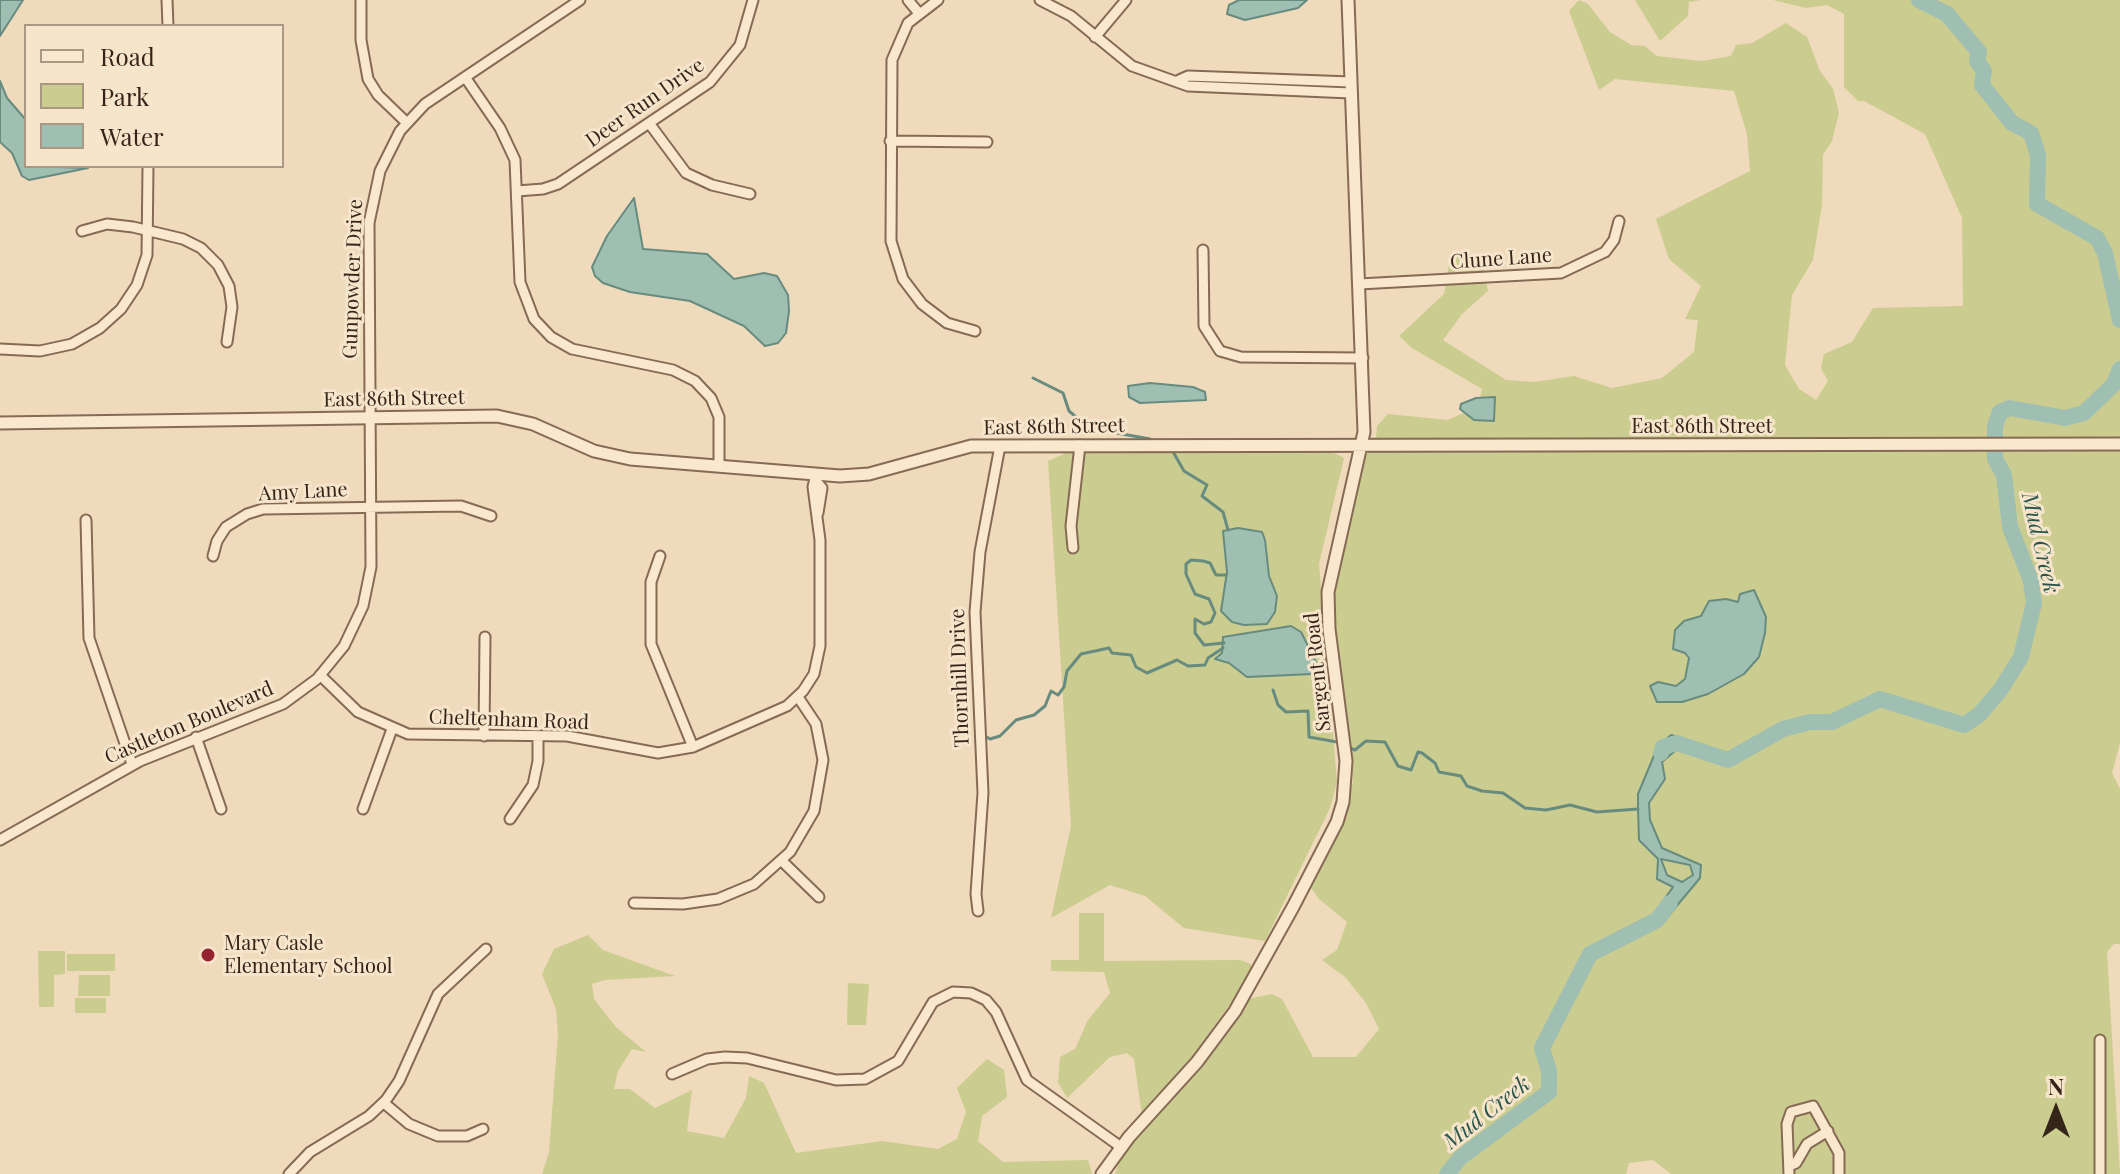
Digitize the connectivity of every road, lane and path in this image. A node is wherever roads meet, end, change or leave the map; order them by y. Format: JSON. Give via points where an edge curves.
{"nodes":[{"id":1,"x":167,"y":0,"type":"edge"},
{"id":2,"x":361,"y":0,"type":"edge"},
{"id":3,"x":580,"y":0,"type":"edge"},
{"id":4,"x":753,"y":0,"type":"edge"},
{"id":5,"x":908,"y":0,"type":"edge"},
{"id":6,"x":938,"y":0,"type":"edge"},
{"id":7,"x":1040,"y":0,"type":"edge"},
{"id":8,"x":1126,"y":0,"type":"edge"},
{"id":9,"x":1348,"y":0,"type":"edge"},
{"id":10,"x":918,"y":12,"type":"junction"},
{"id":11,"x":168,"y":24,"type":"edge"},
{"id":12,"x":1095,"y":37,"type":"junction"},
{"id":13,"x":465,"y":77,"type":"junction"},
{"id":14,"x":1351,"y":87,"type":"junction"},
{"id":15,"x":407,"y":123,"type":"junction"},
{"id":16,"x":649,"y":123,"type":"junction"},
{"id":17,"x":890,"y":141,"type":"junction"},
{"id":18,"x":987,"y":142,"type":"dead end"},
{"id":19,"x":148,"y":168,"type":"edge"},
{"id":20,"x":517,"y":191,"type":"junction"},
{"id":21,"x":750,"y":194,"type":"dead end"},
{"id":22,"x":1619,"y":221,"type":"dead end"},
{"id":23,"x":82,"y":231,"type":"dead end"},
{"id":24,"x":149,"y":231,"type":"junction"},
{"id":25,"x":1203,"y":250,"type":"dead end"},
{"id":26,"x":1359,"y":284,"type":"junction"},
{"id":27,"x":975,"y":331,"type":"dead end"},
{"id":28,"x":227,"y":342,"type":"dead end"},
{"id":29,"x":0,"y":349,"type":"edge"},
{"id":30,"x":1363,"y":358,"type":"junction"},
{"id":31,"x":368,"y":417,"type":"junction"},
{"id":32,"x":0,"y":423,"type":"edge"},
{"id":33,"x":2120,"y":444,"type":"edge"},
{"id":34,"x":1080,"y":445,"type":"junction"},
{"id":35,"x":1361,"y":445,"type":"junction"},
{"id":36,"x":1000,"y":446,"type":"junction"},
{"id":37,"x":719,"y":465,"type":"junction"},
{"id":38,"x":816,"y":477,"type":"junction"},
{"id":39,"x":370,"y":507,"type":"junction"},
{"id":40,"x":491,"y":516,"type":"dead end"},
{"id":41,"x":86,"y":520,"type":"dead end"},
{"id":42,"x":1073,"y":548,"type":"dead end"},
{"id":43,"x":213,"y":556,"type":"dead end"},
{"id":44,"x":660,"y":556,"type":"dead end"},
{"id":45,"x":485,"y":637,"type":"dead end"},
{"id":46,"x":320,"y":675,"type":"junction"},
{"id":47,"x":798,"y":697,"type":"junction"},
{"id":48,"x":392,"y":729,"type":"junction"},
{"id":49,"x":484,"y":736,"type":"junction"},
{"id":50,"x":538,"y":736,"type":"junction"},
{"id":51,"x":196,"y":737,"type":"junction"},
{"id":52,"x":693,"y":747,"type":"junction"},
{"id":53,"x":132,"y":764,"type":"junction"},
{"id":54,"x":221,"y":809,"type":"dead end"},
{"id":55,"x":363,"y":809,"type":"dead end"},
{"id":56,"x":510,"y":819,"type":"dead end"},
{"id":57,"x":1,"y":836,"type":"edge"},
{"id":58,"x":782,"y":861,"type":"junction"},
{"id":59,"x":819,"y":897,"type":"dead end"},
{"id":60,"x":634,"y":903,"type":"dead end"},
{"id":61,"x":978,"y":911,"type":"dead end"},
{"id":62,"x":486,"y":949,"type":"dead end"},
{"id":63,"x":2100,"y":1040,"type":"dead end"},
{"id":64,"x":672,"y":1074,"type":"dead end"},
{"id":65,"x":384,"y":1103,"type":"junction"},
{"id":66,"x":483,"y":1129,"type":"dead end"},
{"id":67,"x":1828,"y":1131,"type":"junction"},
{"id":68,"x":1121,"y":1147,"type":"junction"},
{"id":69,"x":1789,"y":1170,"type":"edge"},
{"id":70,"x":289,"y":1174,"type":"edge"},
{"id":71,"x":1102,"y":1174,"type":"edge"},
{"id":72,"x":1839,"y":1174,"type":"edge"},
{"id":73,"x":2100,"y":1174,"type":"edge"}],
"edges":[{"from":1,"to":11,"type":"street"},
{"from":2,"to":15,"type":"street","via":[[361,47],[368,79]]},
{"from":3,"to":13,"type":"street","name":"Gunpowder Drive"},
{"from":4,"to":16,"type":"street","name":"Deer Run Drive","via":[[744,37],[725,68]]},
{"from":5,"to":10,"type":"street"},
{"from":6,"to":10,"type":"street"},
{"from":7,"to":12,"type":"street"},
{"from":8,"to":12,"type":"street"},
{"from":9,"to":14,"type":"street","name":"Sargent Road"},
{"from":10,"to":17,"type":"street","via":[[892,60]]},
{"from":12,"to":14,"type":"street","via":[[1132,66],[1188,86]]},
{"from":13,"to":15,"type":"street","name":"Gunpowder Drive"},
{"from":13,"to":20,"type":"street","via":[[511,149]]},
{"from":14,"to":26,"type":"street","name":"Sargent Road"},
{"from":15,"to":31,"type":"street","name":"Gunpowder Drive","via":[[383,164],[371,207]]},
{"from":16,"to":20,"type":"street","name":"Deer Run Drive","via":[[558,184]]},
{"from":16,"to":21,"type":"street","via":[[686,173]]},
{"from":17,"to":18,"type":"street"},
{"from":17,"to":27,"type":"street","via":[[890,234],[900,271],[934,315]]},
{"from":19,"to":24,"type":"street"},
{"from":20,"to":37,"type":"street","via":[[520,282],[534,319],[572,349],[673,370],[695,381],[719,417]]},
{"from":22,"to":26,"type":"street","name":"Clune Lane","via":[[1605,252],[1561,273]]},
{"from":23,"to":24,"type":"street","via":[[107,224]]},
{"from":24,"to":28,"type":"street","via":[[194,244],[218,265],[231,298]]},
{"from":24,"to":29,"type":"street","via":[[137,285],[100,328],[52,349]]},
{"from":25,"to":30,"type":"street","via":[[1203,323],[1220,351],[1241,357]]},
{"from":26,"to":30,"type":"street","name":"Sargent Road"},
{"from":30,"to":35,"type":"street","name":"Sargent Road"},
{"from":31,"to":32,"type":"street","name":"East 86th Street"},
{"from":31,"to":37,"type":"street","name":"East 86th Street","via":[[497,416],[522,420],[606,454]]},
{"from":31,"to":39,"type":"street","name":"Castleton Boulevard"},
{"from":33,"to":35,"type":"street","name":"East 86th Street"},
{"from":34,"to":35,"type":"street","name":"East 86th Street"},
{"from":34,"to":36,"type":"street","name":"East 86th Street"},
{"from":34,"to":42,"type":"street"},
{"from":35,"to":68,"type":"street","name":"Sargent Road","via":[[1328,592],[1346,761],[1337,822],[1235,1011]]},
{"from":36,"to":38,"type":"street","name":"East 86th Street","via":[[947,450],[869,474]]},
{"from":36,"to":61,"type":"street","name":"Thornhill Drive","via":[[975,612],[983,793]]},
{"from":37,"to":38,"type":"street","name":"East 86th Street"},
{"from":38,"to":47,"type":"street","via":[[822,488],[820,650],[812,678]]},
{"from":39,"to":40,"type":"street","name":"Amy Lane","via":[[461,506]]},
{"from":39,"to":43,"type":"street","name":"Amy Lane","via":[[247,514],[224,529]]},
{"from":39,"to":46,"type":"street","name":"Castleton Boulevard","via":[[371,567],[363,606],[344,646]]},
{"from":41,"to":53,"type":"street","via":[[89,638]]},
{"from":44,"to":52,"type":"street","via":[[651,582],[651,644]]},
{"from":45,"to":49,"type":"street"},
{"from":46,"to":48,"type":"street","name":"Cheltenham Road","via":[[358,712]]},
{"from":46,"to":51,"type":"street","name":"Castleton Boulevard","via":[[272,709]]},
{"from":47,"to":52,"type":"street","name":"Cheltenham Road"},
{"from":47,"to":58,"type":"street","via":[[819,732],[821,780],[808,826]]},
{"from":48,"to":49,"type":"street","name":"Cheltenham Road","via":[[432,737]]},
{"from":48,"to":55,"type":"street"},
{"from":49,"to":50,"type":"street","name":"Cheltenham Road"},
{"from":50,"to":52,"type":"street","name":"Cheltenham Road","via":[[575,737],[658,753]]},
{"from":50,"to":56,"type":"street","via":[[533,785]]},
{"from":51,"to":53,"type":"street","name":"Castleton Boulevard"},
{"from":51,"to":54,"type":"street"},
{"from":53,"to":57,"type":"street","name":"Castleton Boulevard"},
{"from":58,"to":59,"type":"street"},
{"from":58,"to":60,"type":"street","via":[[754,884],[718,899]]},
{"from":62,"to":65,"type":"street","via":[[438,994]]},
{"from":63,"to":73,"type":"street"},
{"from":64,"to":68,"type":"street","via":[[725,1057],[836,1080],[865,1079],[903,1055],[933,1002],[953,992],[971,993],[996,1012],[1027,1080]]},
{"from":65,"to":66,"type":"street","via":[[431,1134],[453,1138]]},
{"from":65,"to":70,"type":"street","via":[[310,1152]]},
{"from":67,"to":69,"type":"street","via":[[1807,1144]]},
{"from":67,"to":69,"type":"street","via":[[1813,1106],[1791,1112]]},
{"from":67,"to":72,"type":"street","via":[[1839,1153]]},
{"from":68,"to":71,"type":"street","name":"Sargent Road"}]}
